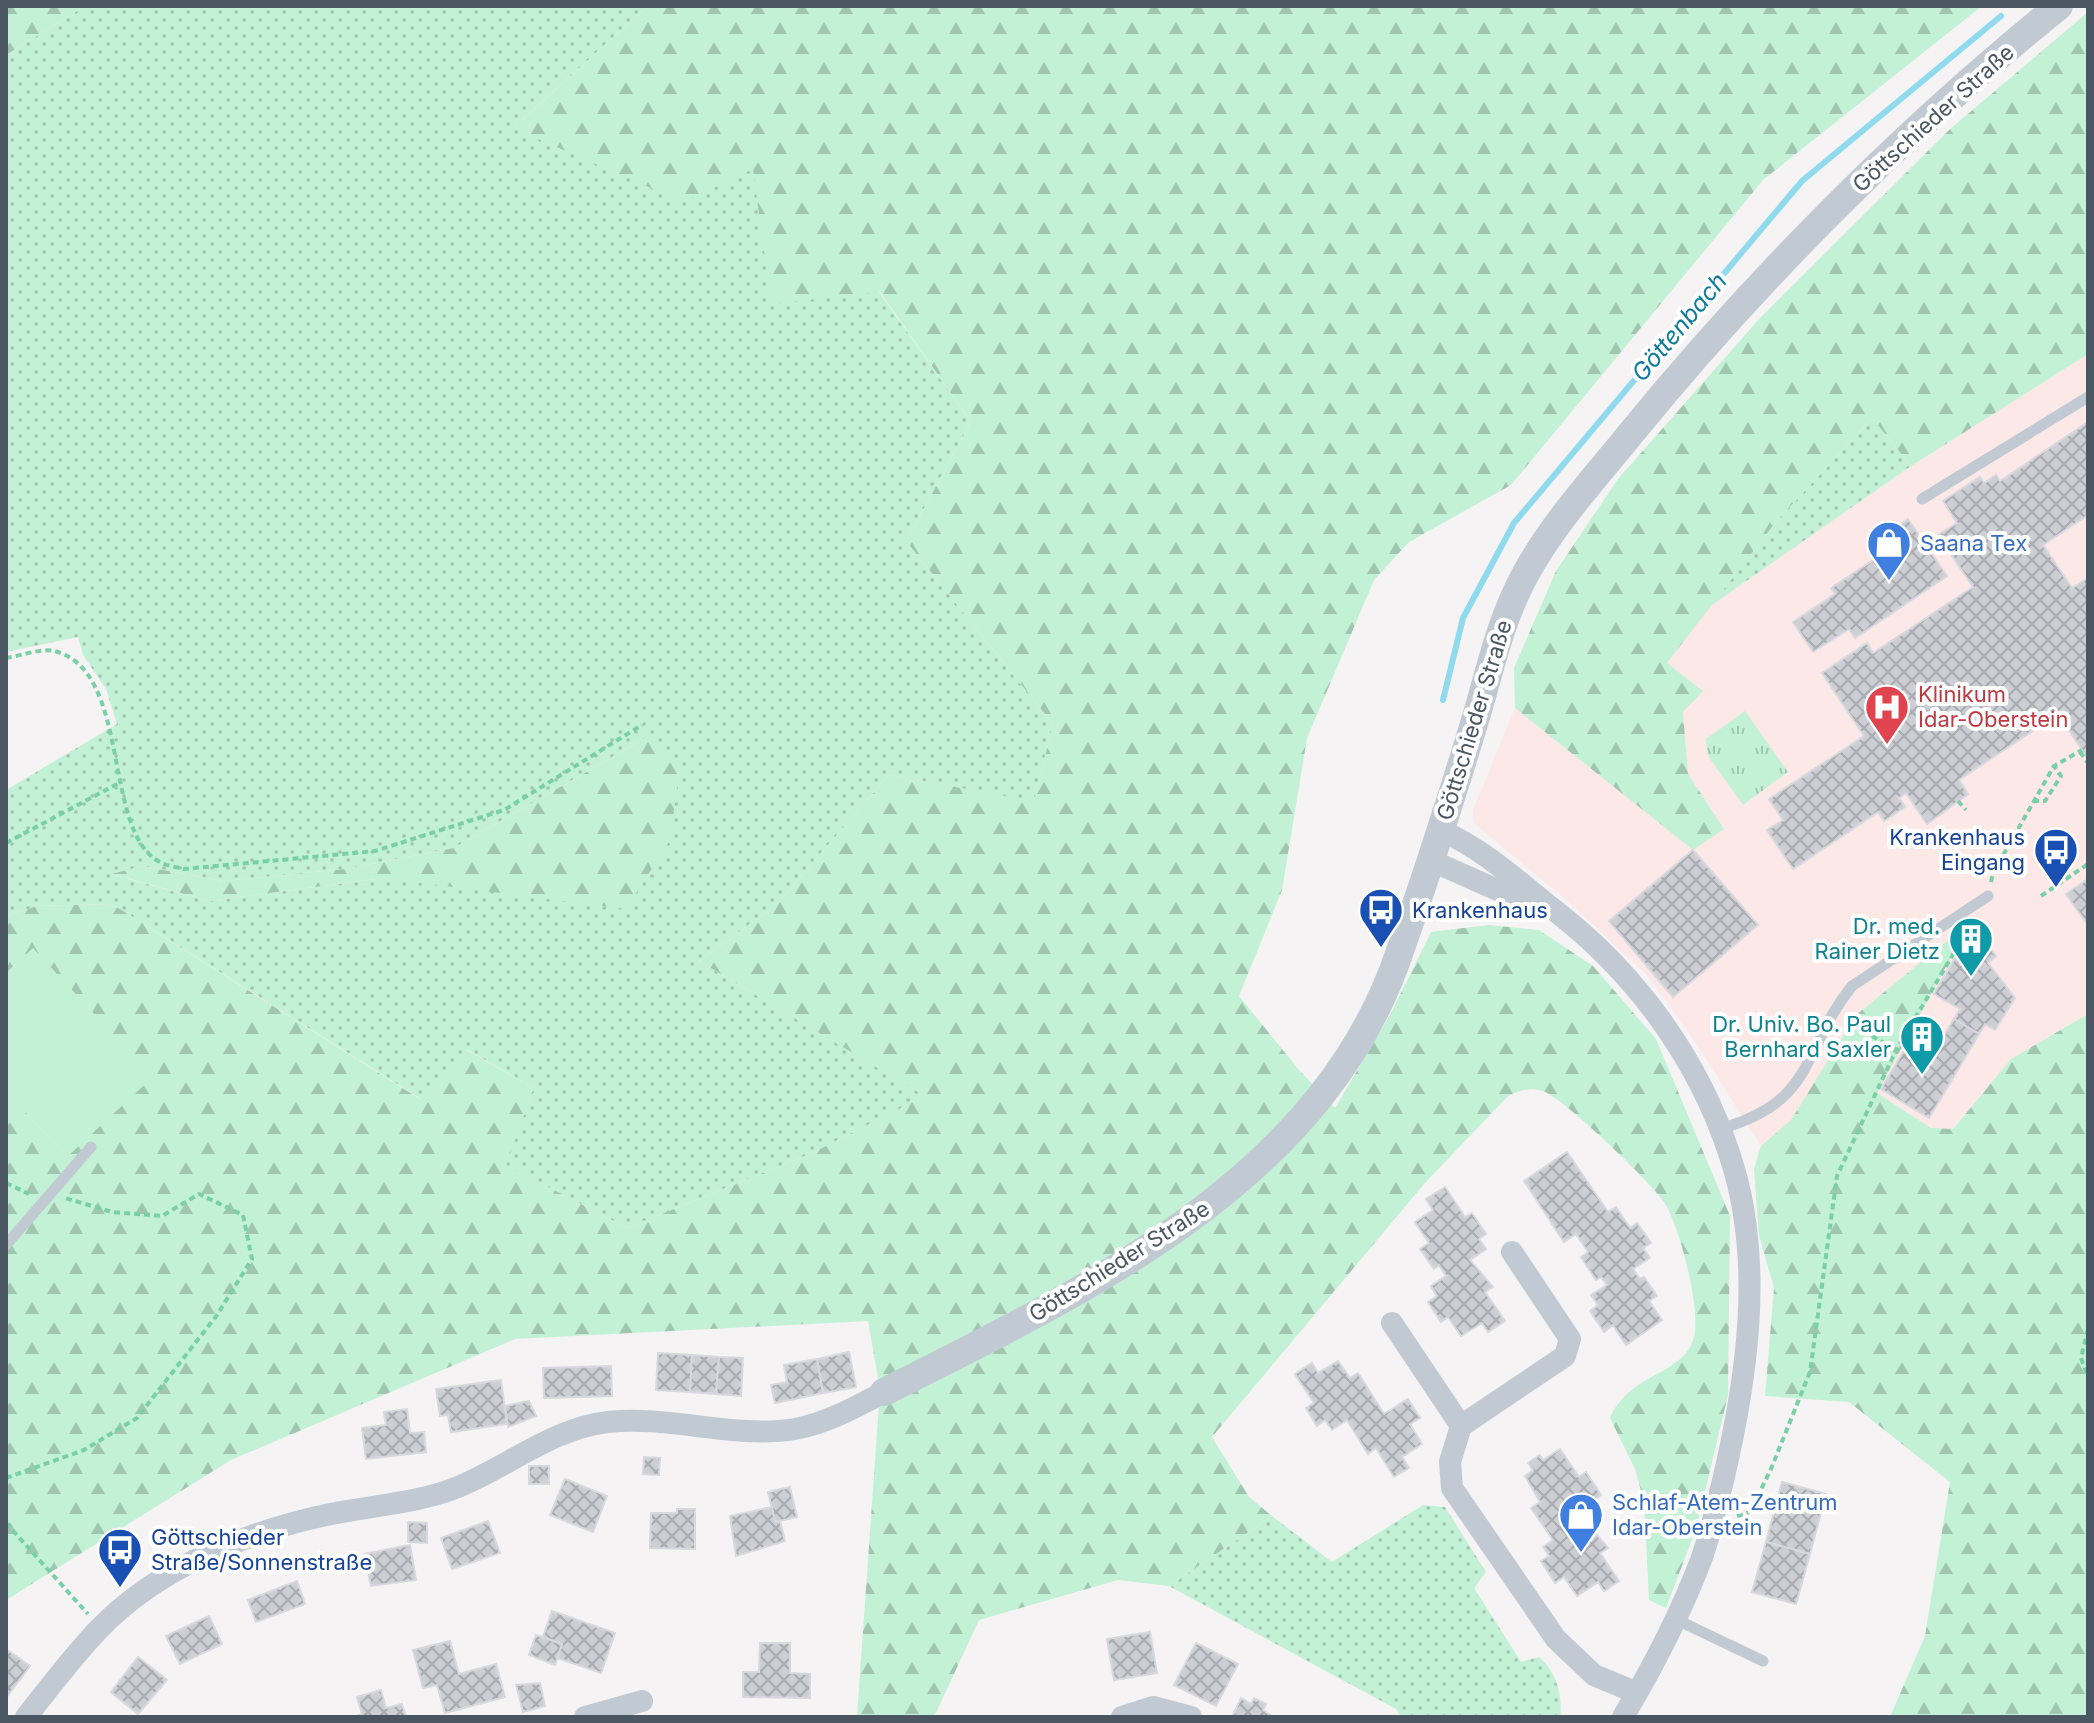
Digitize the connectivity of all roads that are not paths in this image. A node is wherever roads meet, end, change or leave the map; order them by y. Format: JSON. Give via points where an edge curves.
{"nodes":[{"id":1,"x":2059,"y":6,"type":"edge"},
{"id":2,"x":2088,"y":397,"type":"edge"},
{"id":3,"x":1922,"y":499,"type":"dead end"},
{"id":4,"x":1440,"y":830,"type":"junction"},
{"id":5,"x":1430,"y":860,"type":"junction"},
{"id":6,"x":1988,"y":896,"type":"road end"},
{"id":7,"x":1568,"y":921,"type":"junction"},
{"id":8,"x":1720,"y":1129,"type":"junction"},
{"id":9,"x":91,"y":1147,"type":"dead end"},
{"id":10,"x":6,"y":1245,"type":"edge"},
{"id":11,"x":1512,"y":1252,"type":"dead end"},
{"id":12,"x":1392,"y":1323,"type":"dead end"},
{"id":13,"x":884,"y":1392,"type":"joint"},
{"id":14,"x":1461,"y":1426,"type":"junction"},
{"id":15,"x":1675,"y":1619,"type":"junction"},
{"id":16,"x":1763,"y":1661,"type":"dead end"},
{"id":17,"x":1637,"y":1693,"type":"junction"},
{"id":18,"x":642,"y":1701,"type":"dead end"},
{"id":19,"x":26,"y":1717,"type":"edge"},
{"id":20,"x":585,"y":1717,"type":"edge"},
{"id":21,"x":1122,"y":1717,"type":"edge"},
{"id":22,"x":1191,"y":1717,"type":"edge"},
{"id":23,"x":1623,"y":1717,"type":"edge"}],
"edges":[{"from":1,"to":4,"type":"street","name":"Göttschieder Straße","via":[[1889,152],[1675,380],[1553,530],[1510,608]]},
{"from":2,"to":3,"type":"lane"},
{"from":4,"to":5,"type":"street","name":"Göttschieder Straße"},
{"from":4,"to":7,"type":"street","via":[[1473,847]]},
{"from":5,"to":7,"type":"street"},
{"from":5,"to":13,"type":"street","name":"Göttschieder Straße","via":[[1383,996],[1339,1071],[1282,1143],[1164,1236],[1040,1311]]},
{"from":6,"to":8,"type":"lane","via":[[1852,986],[1791,1092],[1770,1110]]},
{"from":7,"to":8,"type":"street","via":[[1620,970],[1659,1017]]},
{"from":8,"to":15,"type":"street","via":[[1742,1207],[1747,1341],[1740,1409],[1712,1523]]},
{"from":9,"to":10,"type":"lane"},
{"from":11,"to":14,"type":"street","via":[[1570,1339],[1565,1356]]},
{"from":12,"to":14,"type":"street"},
{"from":13,"to":19,"type":"street","name":"Göttschieder Straße","via":[[794,1429],[630,1421],[591,1425],[453,1489],[319,1516],[246,1538],[166,1576],[101,1627]]},
{"from":14,"to":17,"type":"street","via":[[1450,1462],[1452,1488],[1556,1639],[1594,1675]]},
{"from":15,"to":16,"type":"lane"},
{"from":15,"to":17,"type":"street"},
{"from":17,"to":23,"type":"street"},
{"from":18,"to":20,"type":"street"},
{"from":21,"to":22,"type":"street","via":[[1153,1707]]}]}
